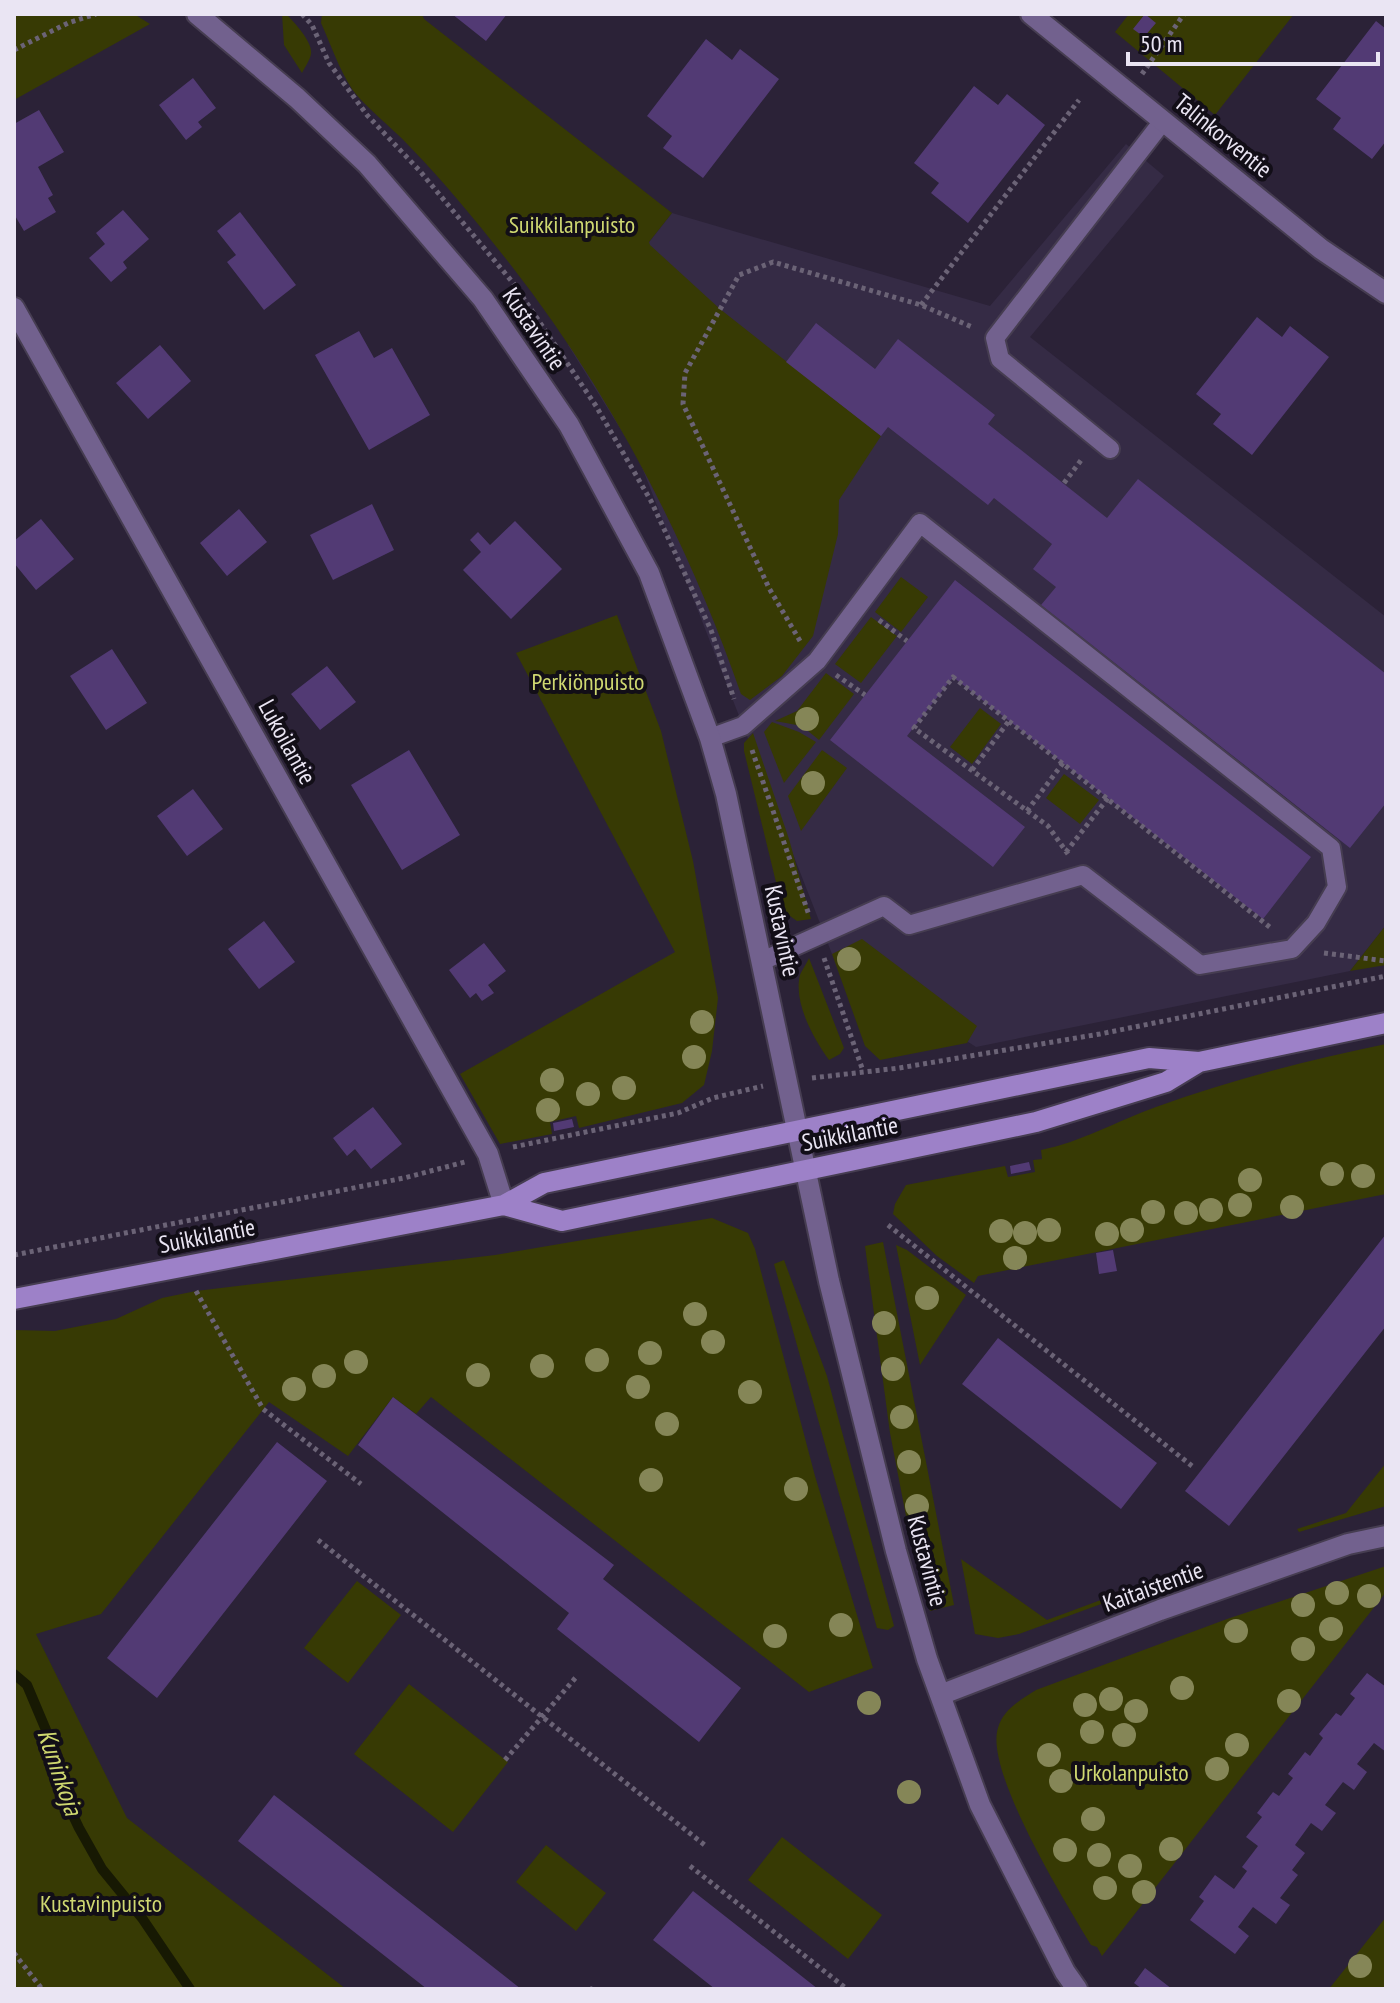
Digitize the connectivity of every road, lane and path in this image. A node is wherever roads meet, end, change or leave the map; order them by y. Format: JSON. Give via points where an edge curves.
{"nodes":[{"id":1,"x":96,"y":14,"type":"edge"},
{"id":2,"x":1031,"y":14,"type":"edge"},
{"id":3,"x":1184,"y":14,"type":"edge"},
{"id":4,"x":205,"y":16,"type":"edge"},
{"id":5,"x":14,"y":50,"type":"edge"},
{"id":6,"x":1148,"y":66,"type":"dead end"},
{"id":7,"x":1079,"y":100,"type":"dead end"},
{"id":8,"x":1163,"y":121,"type":"junction"},
{"id":9,"x":1386,"y":293,"type":"edge"},
{"id":10,"x":921,"y":305,"type":"junction"},
{"id":11,"x":14,"y":308,"type":"edge"},
{"id":12,"x":995,"y":338,"type":"junction"},
{"id":13,"x":1110,"y":449,"type":"dead end"},
{"id":14,"x":858,"y":604,"type":"junction"},
{"id":15,"x":907,"y":641,"type":"dead end"},
{"id":16,"x":817,"y":661,"type":"junction"},
{"id":17,"x":865,"y":695,"type":"dead end"},
{"id":18,"x":1009,"y":721,"type":"junction"},
{"id":19,"x":710,"y":738,"type":"junction"},
{"id":20,"x":1063,"y":763,"type":"junction"},
{"id":21,"x":972,"y":770,"type":"junction"},
{"id":22,"x":1108,"y":798,"type":"junction"},
{"id":23,"x":1027,"y":811,"type":"junction"},
{"id":24,"x":1066,"y":852,"type":"junction"},
{"id":25,"x":1083,"y":875,"type":"junction"},
{"id":26,"x":816,"y":936,"type":"junction"},
{"id":27,"x":1292,"y":949,"type":"junction"},
{"id":28,"x":762,"y":961,"type":"junction"},
{"id":29,"x":1386,"y":961,"type":"edge"},
{"id":30,"x":1386,"y":976,"type":"edge"},
{"id":31,"x":1386,"y":1023,"type":"edge"},
{"id":32,"x":1199,"y":1062,"type":"junction"},
{"id":33,"x":863,"y":1071,"type":"junction"},
{"id":34,"x":843,"y":1073,"type":"dead end"},
{"id":35,"x":738,"y":1092,"type":"dead end"},
{"id":36,"x":797,"y":1130,"type":"junction"},
{"id":37,"x":488,"y":1154,"type":"junction"},
{"id":38,"x":805,"y":1169,"type":"junction"},
{"id":39,"x":504,"y":1205,"type":"junction"},
{"id":40,"x":888,"y":1225,"type":"dead end"},
{"id":41,"x":14,"y":1255,"type":"edge"},
{"id":42,"x":196,"y":1291,"type":"dead end"},
{"id":43,"x":14,"y":1299,"type":"edge"},
{"id":44,"x":1192,"y":1466,"type":"dead end"},
{"id":45,"x":361,"y":1484,"type":"dead end"},
{"id":46,"x":1386,"y":1536,"type":"edge"},
{"id":47,"x":318,"y":1540,"type":"dead end"},
{"id":48,"x":577,"y":1676,"type":"dead end"},
{"id":49,"x":940,"y":1695,"type":"junction"},
{"id":50,"x":542,"y":1716,"type":"junction"},
{"id":51,"x":505,"y":1760,"type":"dead end"},
{"id":52,"x":706,"y":1846,"type":"dead end"},
{"id":53,"x":690,"y":1866,"type":"dead end"},
{"id":54,"x":14,"y":1953,"type":"edge"},
{"id":55,"x":42,"y":1989,"type":"edge"},
{"id":56,"x":847,"y":1989,"type":"edge"},
{"id":57,"x":1077,"y":1989,"type":"edge"}],
"edges":[{"from":1,"to":5,"type":"path"},
{"from":2,"to":8,"type":"street","name":"Talinkorventie"},
{"from":3,"to":6,"type":"path"},
{"from":4,"to":19,"type":"street","name":"Kustavintie","via":[[367,164],[483,299],[569,425],[649,573]]},
{"from":7,"to":10,"type":"path"},
{"from":8,"to":9,"type":"street","name":"Talinkorventie","via":[[1321,249]]},
{"from":8,"to":12,"type":"lane"},
{"from":10,"to":12,"type":"path"},
{"from":10,"to":16,"type":"path","via":[[773,262],[739,275],[685,373],[683,404],[705,456],[769,588]]},
{"from":11,"to":37,"type":"street","name":"Lukoilantie"},
{"from":12,"to":13,"type":"lane","via":[[1000,359]]},
{"from":14,"to":15,"type":"path"},
{"from":14,"to":16,"type":"lane"},
{"from":14,"to":27,"type":"lane","via":[[920,523],[1319,838],[1331,848],[1337,887],[1316,923]]},
{"from":16,"to":17,"type":"path"},
{"from":16,"to":19,"type":"lane","via":[[743,726]]},
{"from":18,"to":20,"type":"path"},
{"from":18,"to":21,"type":"path"},
{"from":18,"to":21,"type":"path","via":[[953,677],[914,728]]},
{"from":19,"to":28,"type":"street","name":"Kustavintie"},
{"from":20,"to":22,"type":"path"},
{"from":20,"to":23,"type":"path"},
{"from":21,"to":23,"type":"path"},
{"from":22,"to":24,"type":"path"},
{"from":22,"to":27,"type":"path","via":[[1263,919]]},
{"from":23,"to":24,"type":"path","via":[[1048,826]]},
{"from":24,"to":25,"type":"path"},
{"from":25,"to":26,"type":"lane","via":[[909,925],[884,906]]},
{"from":25,"to":27,"type":"lane","via":[[1200,965]]},
{"from":26,"to":28,"type":"lane"},
{"from":26,"to":33,"type":"path"},
{"from":27,"to":29,"type":"path"},
{"from":28,"to":36,"type":"street","name":"Kustavintie"},
{"from":30,"to":33,"type":"path","via":[[1100,1034]]},
{"from":31,"to":32,"type":"main road","name":"Suikkilantie"},
{"from":32,"to":36,"type":"main road","name":"Suikkilantie","via":[[1149,1058]]},
{"from":32,"to":38,"type":"main road","name":"Suikkilantie","via":[[1166,1082],[1036,1122]]},
{"from":33,"to":34,"type":"path"},
{"from":35,"to":37,"type":"path","via":[[678,1113]]},
{"from":36,"to":38,"type":"street","name":"Kustavintie"},
{"from":36,"to":39,"type":"main road","name":"Suikkilantie","via":[[544,1183]]},
{"from":37,"to":39,"type":"street","name":"Lukoilantie"},
{"from":37,"to":41,"type":"path","via":[[404,1178]]},
{"from":38,"to":39,"type":"main road","name":"Suikkilantie","via":[[562,1221]]},
{"from":38,"to":49,"type":"street","name":"Kustavintie","via":[[896,1551]]},
{"from":39,"to":43,"type":"main road","name":"Suikkilantie"},
{"from":40,"to":44,"type":"path"},
{"from":42,"to":45,"type":"path","via":[[263,1409]]},
{"from":46,"to":49,"type":"street","name":"Kaitaistentie","via":[[1348,1544],[1160,1610]]},
{"from":47,"to":50,"type":"path"},
{"from":48,"to":50,"type":"path"},
{"from":49,"to":57,"type":"street","name":"Kustavintie","via":[[980,1805]]},
{"from":50,"to":51,"type":"path"},
{"from":50,"to":52,"type":"path"},
{"from":53,"to":56,"type":"path"},
{"from":54,"to":55,"type":"path"}]}
